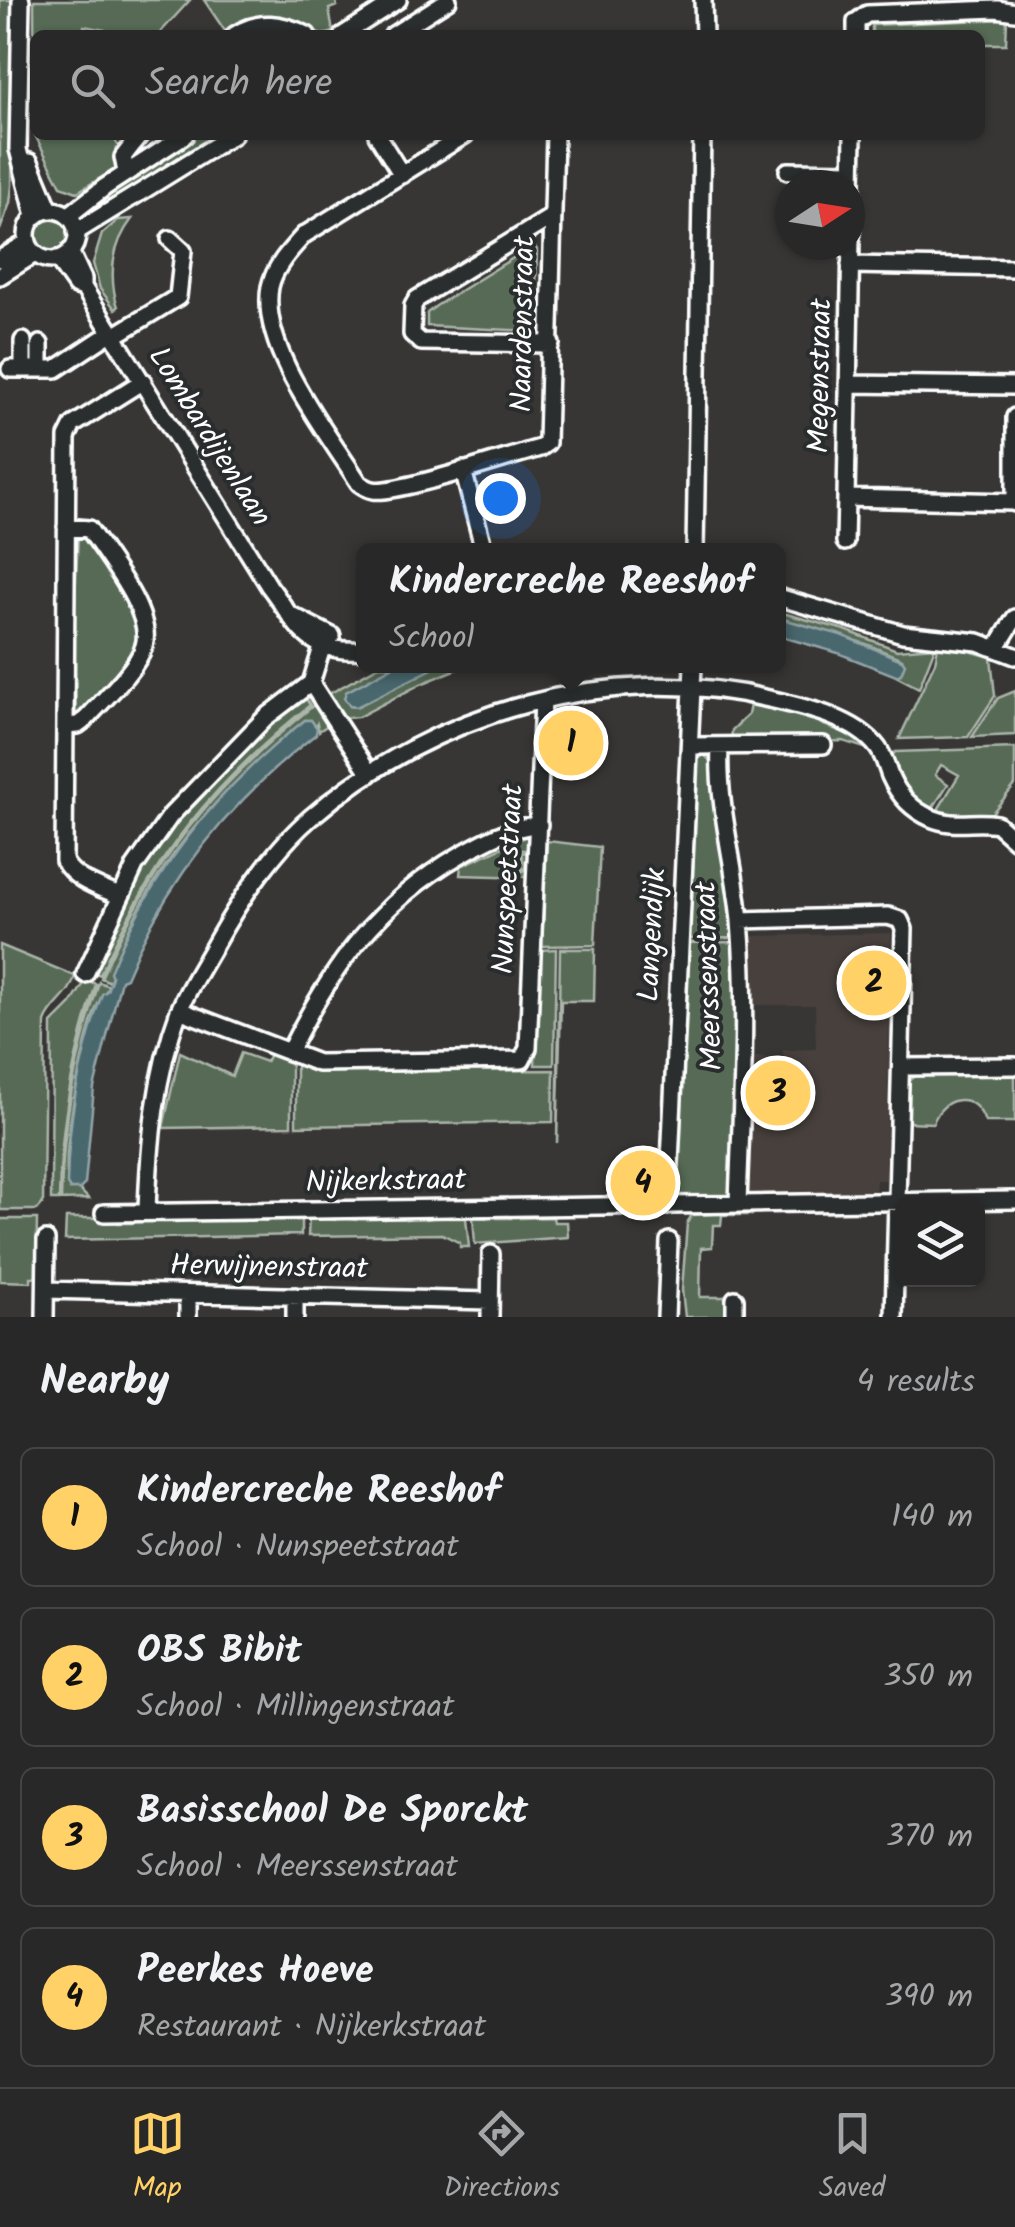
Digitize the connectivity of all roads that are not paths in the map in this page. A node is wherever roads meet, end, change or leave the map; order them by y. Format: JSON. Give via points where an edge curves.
{"nodes":[{"id":1,"x":21,"y":0,"type":"edge"},
{"id":2,"x":398,"y":0,"type":"edge"},
{"id":3,"x":448,"y":0,"type":"edge"},
{"id":4,"x":702,"y":0,"type":"edge"},
{"id":5,"x":347,"y":12,"type":"dead end"},
{"id":6,"x":1015,"y":12,"type":"edge"},
{"id":7,"x":247,"y":30,"type":"edge"},
{"id":8,"x":295,"y":30,"type":"edge"},
{"id":9,"x":347,"y":30,"type":"edge"},
{"id":10,"x":352,"y":30,"type":"edge"},
{"id":11,"x":401,"y":30,"type":"edge"},
{"id":12,"x":704,"y":30,"type":"edge"},
{"id":13,"x":856,"y":30,"type":"edge"},
{"id":14,"x":136,"y":140,"type":"edge"},
{"id":15,"x":177,"y":140,"type":"edge"},
{"id":16,"x":225,"y":140,"type":"edge"},
{"id":17,"x":380,"y":140,"type":"edge"},
{"id":18,"x":457,"y":140,"type":"edge"},
{"id":19,"x":555,"y":140,"type":"edge"},
{"id":20,"x":702,"y":140,"type":"edge"},
{"id":21,"x":854,"y":140,"type":"edge"},
{"id":22,"x":852,"y":170,"type":"edge"},
{"id":23,"x":126,"y":172,"type":"junction"},
{"id":24,"x":402,"y":174,"type":"junction"},
{"id":25,"x":42,"y":213,"type":"junction"},
{"id":26,"x":68,"y":216,"type":"junction"},
{"id":27,"x":554,"y":216,"type":"junction"},
{"id":28,"x":76,"y":232,"type":"junction"},
{"id":29,"x":170,"y":240,"type":"dead end"},
{"id":30,"x":32,"y":248,"type":"junction"},
{"id":31,"x":64,"y":255,"type":"junction"},
{"id":32,"x":0,"y":259,"type":"edge"},
{"id":33,"x":850,"y":260,"type":"edge"},
{"id":34,"x":850,"y":265,"type":"junction"},
{"id":35,"x":1015,"y":268,"type":"edge"},
{"id":36,"x":0,"y":276,"type":"edge"},
{"id":37,"x":113,"y":334,"type":"junction"},
{"id":38,"x":23,"y":341,"type":"dead end"},
{"id":39,"x":40,"y":344,"type":"dead end"},
{"id":40,"x":551,"y":344,"type":"junction"},
{"id":41,"x":24,"y":369,"type":"junction"},
{"id":42,"x":143,"y":381,"type":"junction"},
{"id":43,"x":848,"y":384,"type":"junction"},
{"id":44,"x":1015,"y":386,"type":"edge"},
{"id":45,"x":1015,"y":417,"type":"edge"},
{"id":46,"x":463,"y":470,"type":"junction"},
{"id":47,"x":846,"y":498,"type":"junction"},
{"id":48,"x":1014,"y":502,"type":"edge"},
{"id":49,"x":66,"y":526,"type":"junction"},
{"id":50,"x":845,"y":542,"type":"dead end"},
{"id":51,"x":482,"y":543,"type":"edge"},
{"id":52,"x":695,"y":543,"type":"edge"},
{"id":53,"x":786,"y":599,"type":"edge"},
{"id":54,"x":1015,"y":618,"type":"edge"},
{"id":55,"x":325,"y":640,"type":"junction"},
{"id":56,"x":356,"y":642,"type":"edge"},
{"id":57,"x":998,"y":647,"type":"junction"},
{"id":58,"x":356,"y":648,"type":"edge"},
{"id":59,"x":1015,"y":656,"type":"edge"},
{"id":60,"x":694,"y":673,"type":"edge"},
{"id":61,"x":310,"y":683,"type":"junction"},
{"id":62,"x":693,"y":688,"type":"junction"},
{"id":63,"x":544,"y":700,"type":"junction"},
{"id":64,"x":65,"y":726,"type":"junction"},
{"id":65,"x":823,"y":745,"type":"dead end"},
{"id":66,"x":690,"y":746,"type":"junction"},
{"id":67,"x":720,"y":747,"type":"junction"},
{"id":68,"x":370,"y":774,"type":"junction"},
{"id":69,"x":540,"y":825,"type":"junction"},
{"id":70,"x":1015,"y":840,"type":"edge"},
{"id":71,"x":118,"y":896,"type":"junction"},
{"id":72,"x":740,"y":920,"type":"junction"},
{"id":73,"x":85,"y":974,"type":"dead end"},
{"id":74,"x":179,"y":1010,"type":"junction"},
{"id":75,"x":289,"y":1052,"type":"junction"},
{"id":76,"x":1015,"y":1066,"type":"edge"},
{"id":77,"x":902,"y":1067,"type":"junction"},
{"id":78,"x":898,"y":1197,"type":"edge"},
{"id":79,"x":1015,"y":1200,"type":"edge"},
{"id":80,"x":985,"y":1201,"type":"edge"},
{"id":81,"x":895,"y":1202,"type":"edge"},
{"id":82,"x":738,"y":1204,"type":"junction"},
{"id":83,"x":668,"y":1206,"type":"junction"},
{"id":84,"x":104,"y":1212,"type":"dead end"},
{"id":85,"x":147,"y":1212,"type":"junction"},
{"id":86,"x":46,"y":1240,"type":"dead end"},
{"id":87,"x":669,"y":1241,"type":"dead end"},
{"id":88,"x":491,"y":1254,"type":"dead end"},
{"id":89,"x":895,"y":1287,"type":"edge"},
{"id":90,"x":46,"y":1290,"type":"junction"},
{"id":91,"x":188,"y":1294,"type":"junction"},
{"id":92,"x":295,"y":1296,"type":"junction"},
{"id":93,"x":734,"y":1300,"type":"dead end"},
{"id":94,"x":490,"y":1309,"type":"edge"},
{"id":95,"x":45,"y":1317,"type":"edge"},
{"id":96,"x":188,"y":1317,"type":"edge"},
{"id":97,"x":295,"y":1317,"type":"edge"},
{"id":98,"x":666,"y":1317,"type":"edge"},
{"id":99,"x":735,"y":1317,"type":"edge"},
{"id":100,"x":894,"y":1317,"type":"edge"}],
"edges":[{"from":1,"to":25,"type":"street","via":[[20,129]]},
{"from":2,"to":10,"type":"street"},
{"from":3,"to":11,"type":"street"},
{"from":4,"to":12,"type":"street"},
{"from":5,"to":9,"type":"street"},
{"from":6,"to":13,"type":"street","via":[[867,14]]},
{"from":7,"to":8,"type":"street","via":[[262,24]]},
{"from":14,"to":23,"type":"street","via":[[123,157]]},
{"from":15,"to":23,"type":"street"},
{"from":16,"to":28,"type":"street"},
{"from":17,"to":24,"type":"street"},
{"from":18,"to":24,"type":"street","name":"Naardenstraat"},
{"from":19,"to":27,"type":"street","name":"Naardenstraat"},
{"from":20,"to":52,"type":"street"},
{"from":21,"to":22,"type":"street","name":"Megenstraat"},
{"from":23,"to":26,"type":"street"},
{"from":24,"to":46,"type":"street","name":"Naardenstraat","via":[[304,235],[270,285],[270,320],[278,352],[358,484],[388,490]]},
{"from":25,"to":26,"type":"street"},
{"from":25,"to":30,"type":"street","via":[[28,228]]},
{"from":26,"to":28,"type":"street"},
{"from":27,"to":40,"type":"street","name":"Naardenstraat"},
{"from":27,"to":40,"type":"street","via":[[417,300],[412,334],[421,342]]},
{"from":28,"to":31,"type":"street"},
{"from":29,"to":37,"type":"street","via":[[183,251],[178,297]]},
{"from":30,"to":31,"type":"street","via":[[46,259]]},
{"from":30,"to":32,"type":"street"},
{"from":30,"to":36,"type":"street"},
{"from":31,"to":37,"type":"street","name":"Lombardijenlaan"},
{"from":33,"to":34,"type":"street","name":"Megenstraat"},
{"from":34,"to":35,"type":"street"},
{"from":34,"to":43,"type":"street","name":"Megenstraat"},
{"from":37,"to":41,"type":"street","via":[[56,369]]},
{"from":37,"to":42,"type":"street","name":"Lombardijenlaan"},
{"from":38,"to":41,"type":"street"},
{"from":39,"to":41,"type":"street"},
{"from":40,"to":46,"type":"street","name":"Naardenstraat","via":[[555,395],[547,443]]},
{"from":42,"to":49,"type":"street","via":[[68,430]]},
{"from":42,"to":55,"type":"street","name":"Lombardijenlaan","via":[[295,626],[307,638]]},
{"from":43,"to":44,"type":"street"},
{"from":43,"to":47,"type":"street","name":"Megenstraat"},
{"from":45,"to":48,"type":"street"},
{"from":46,"to":51,"type":"street"},
{"from":47,"to":48,"type":"street"},
{"from":47,"to":50,"type":"street","name":"Megenstraat"},
{"from":49,"to":64,"type":"street"},
{"from":49,"to":64,"type":"street","via":[[90,530],[147,630],[136,661],[86,719]]},
{"from":53,"to":57,"type":"street","via":[[903,634]]},
{"from":54,"to":57,"type":"street"},
{"from":55,"to":56,"type":"street"},
{"from":55,"to":58,"type":"street"},
{"from":55,"to":61,"type":"street"},
{"from":57,"to":59,"type":"street"},
{"from":60,"to":62,"type":"street","name":"Langendijk"},
{"from":61,"to":68,"type":"street"},
{"from":61,"to":71,"type":"street","via":[[171,814]]},
{"from":62,"to":63,"type":"street","via":[[607,688]]},
{"from":62,"to":66,"type":"street","name":"Langendijk"},
{"from":62,"to":70,"type":"street","via":[[768,699],[859,730],[880,750],[910,805],[948,824],[997,824]]},
{"from":63,"to":68,"type":"street","via":[[453,729]]},
{"from":63,"to":69,"type":"street","name":"Nunspeetstraat"},
{"from":64,"to":71,"type":"street","via":[[64,861],[81,879]]},
{"from":65,"to":67,"type":"street"},
{"from":66,"to":67,"type":"street"},
{"from":66,"to":83,"type":"street","name":"Langendijk"},
{"from":67,"to":72,"type":"street","name":"Meerssenstraat","via":[[718,786]]},
{"from":68,"to":74,"type":"street","via":[[309,819],[272,860],[229,918]]},
{"from":69,"to":75,"type":"street","via":[[471,848],[398,899],[347,952]]},
{"from":69,"to":75,"type":"street","name":"Nunspeetstraat","via":[[528,1048],[522,1060],[326,1064]]},
{"from":71,"to":73,"type":"street"},
{"from":72,"to":77,"type":"street","via":[[900,920]]},
{"from":72,"to":82,"type":"street","name":"Meerssenstraat"},
{"from":74,"to":75,"type":"street"},
{"from":74,"to":85,"type":"street","via":[[152,1123]]},
{"from":76,"to":77,"type":"street"},
{"from":77,"to":78,"type":"street"},
{"from":79,"to":80,"type":"street","name":"Nijkerkstraat"},
{"from":81,"to":82,"type":"street","name":"Nijkerkstraat"},
{"from":82,"to":83,"type":"street","name":"Nijkerkstraat"},
{"from":83,"to":85,"type":"street","name":"Nijkerkstraat"},
{"from":84,"to":85,"type":"street","name":"Nijkerkstraat"},
{"from":86,"to":90,"type":"street"},
{"from":87,"to":98,"type":"street"},
{"from":88,"to":94,"type":"street"},
{"from":89,"to":100,"type":"street"},
{"from":90,"to":91,"type":"street","name":"Herwijnenstraat"},
{"from":90,"to":95,"type":"street"},
{"from":91,"to":92,"type":"street","name":"Herwijnenstraat"},
{"from":91,"to":96,"type":"street"},
{"from":92,"to":94,"type":"street","name":"Herwijnenstraat"},
{"from":92,"to":97,"type":"street"},
{"from":93,"to":99,"type":"street"}]}
